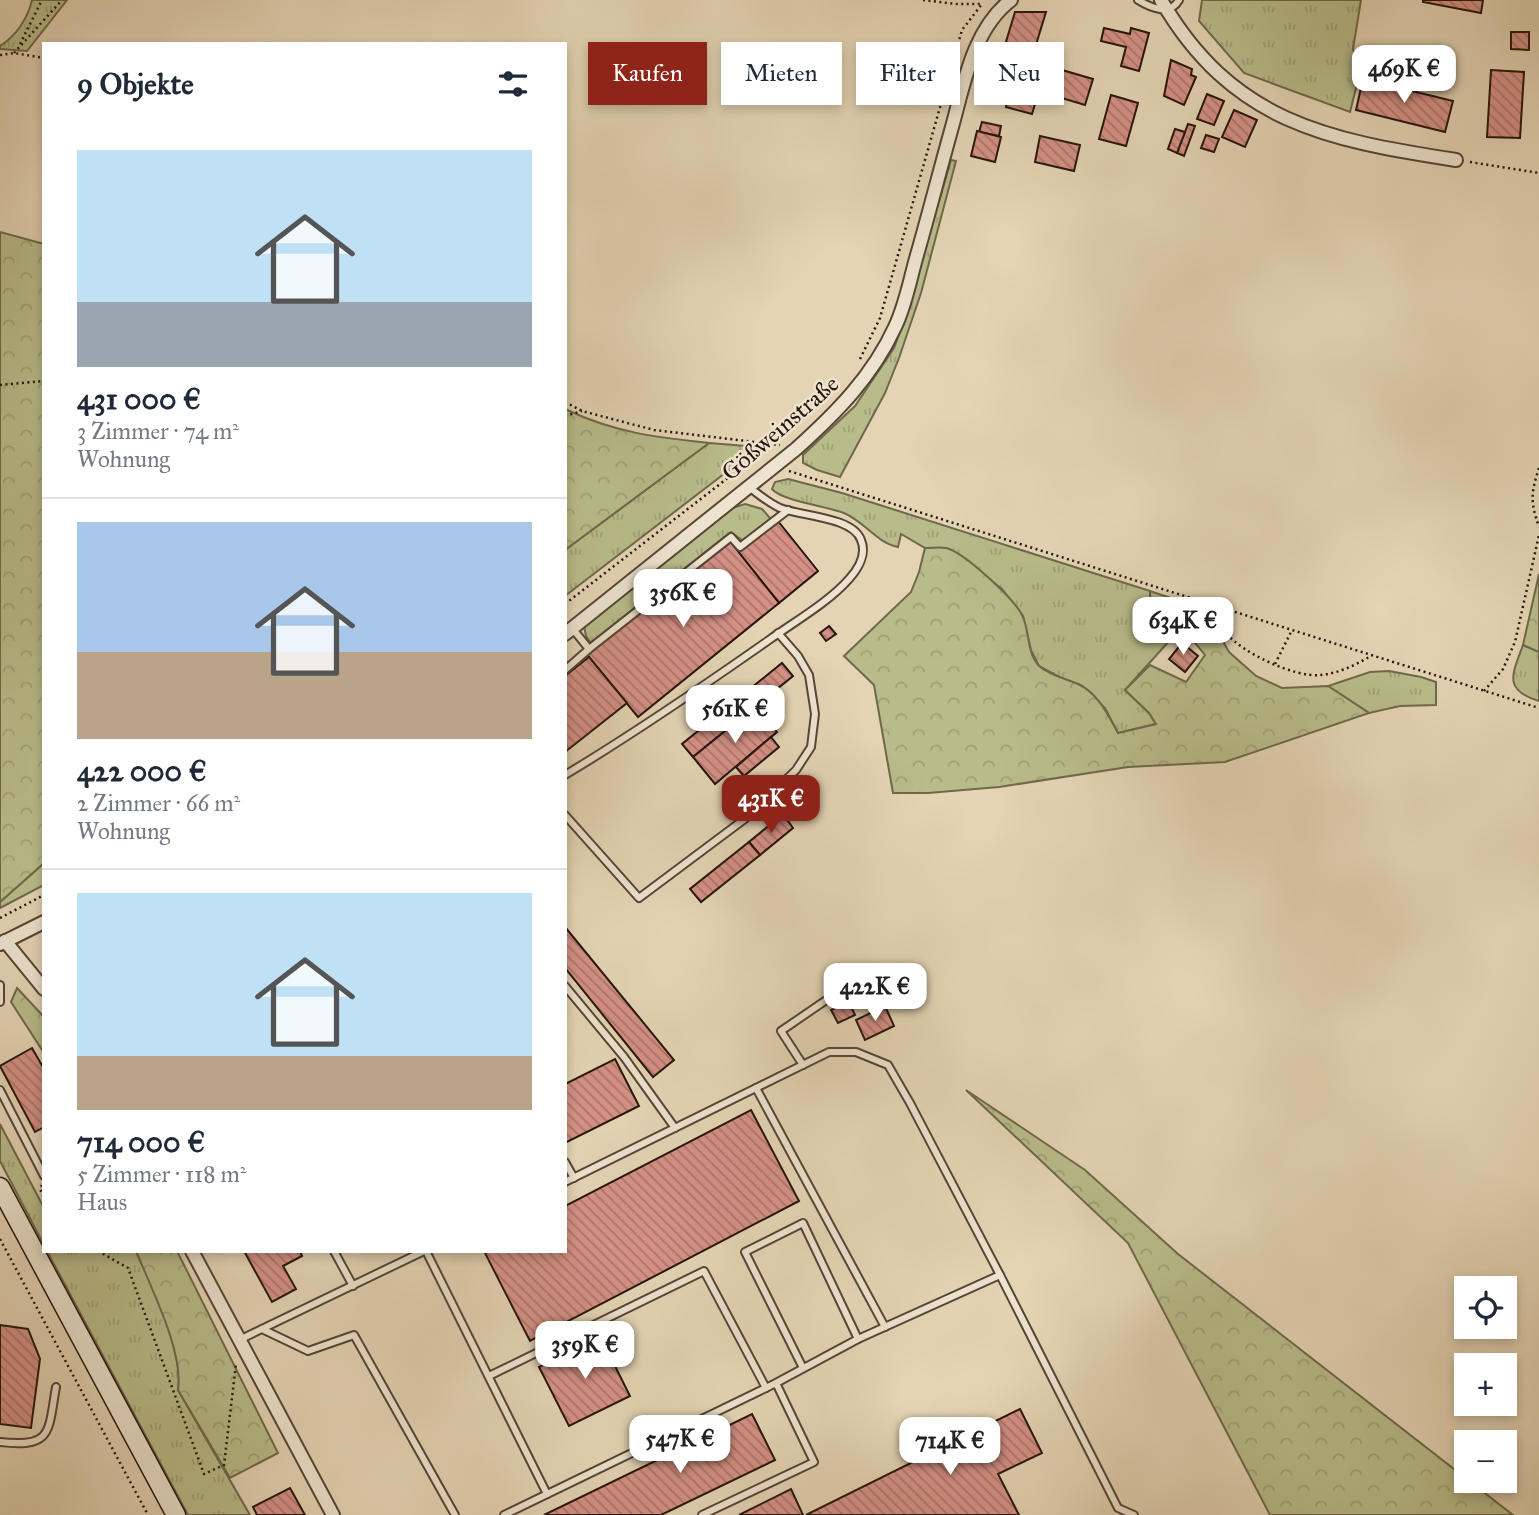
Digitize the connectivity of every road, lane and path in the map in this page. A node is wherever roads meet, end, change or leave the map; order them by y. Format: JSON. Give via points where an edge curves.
{"nodes":[{"id":1,"x":42,"y":0,"type":"edge"},
{"id":2,"x":62,"y":0,"type":"edge"},
{"id":3,"x":923,"y":0,"type":"edge"},
{"id":4,"x":1138,"y":0,"type":"edge"},
{"id":5,"x":1179,"y":0,"type":"edge"},
{"id":6,"x":998,"y":3,"type":"edge"},
{"id":7,"x":1164,"y":5,"type":"edge"},
{"id":8,"x":19,"y":47,"type":"junction"},
{"id":9,"x":13,"y":53,"type":"junction"},
{"id":10,"x":0,"y":55,"type":"edge"},
{"id":11,"x":42,"y":58,"type":"edge"},
{"id":12,"x":1456,"y":160,"type":"joint"},
{"id":13,"x":1539,"y":173,"type":"edge"},
{"id":14,"x":860,"y":358,"type":"dead end"},
{"id":15,"x":42,"y":381,"type":"edge"},
{"id":16,"x":0,"y":385,"type":"edge"},
{"id":17,"x":837,"y":390,"type":"dead end"},
{"id":18,"x":567,"y":403,"type":"edge"},
{"id":19,"x":582,"y":411,"type":"junction"},
{"id":20,"x":567,"y":415,"type":"edge"},
{"id":21,"x":772,"y":443,"type":"junction"},
{"id":22,"x":773,"y":466,"type":"junction"},
{"id":23,"x":1539,"y":468,"type":"edge"},
{"id":24,"x":748,"y":486,"type":"junction"},
{"id":25,"x":788,"y":510,"type":"junction"},
{"id":26,"x":1539,"y":527,"type":"edge"},
{"id":27,"x":1539,"y":535,"type":"edge"},
{"id":28,"x":567,"y":602,"type":"edge"},
{"id":29,"x":1210,"y":604,"type":"junction"},
{"id":30,"x":1292,"y":630,"type":"junction"},
{"id":31,"x":569,"y":631,"type":"edge"},
{"id":32,"x":778,"y":633,"type":"junction"},
{"id":33,"x":589,"y":649,"type":"junction"},
{"id":34,"x":1371,"y":656,"type":"junction"},
{"id":35,"x":1275,"y":664,"type":"junction"},
{"id":36,"x":567,"y":668,"type":"edge"},
{"id":37,"x":1484,"y":691,"type":"junction"},
{"id":38,"x":1539,"y":708,"type":"edge"},
{"id":39,"x":567,"y":774,"type":"edge"},
{"id":40,"x":567,"y":817,"type":"edge"},
{"id":41,"x":42,"y":896,"type":"edge"},
{"id":42,"x":0,"y":918,"type":"edge"},
{"id":43,"x":42,"y":923,"type":"edge"},
{"id":44,"x":3,"y":943,"type":"edge"},
{"id":45,"x":854,"y":981,"type":"dead end"},
{"id":46,"x":0,"y":985,"type":"edge"},
{"id":47,"x":42,"y":987,"type":"edge"},
{"id":48,"x":567,"y":988,"type":"edge"},
{"id":49,"x":0,"y":1002,"type":"edge"},
{"id":50,"x":803,"y":1065,"type":"junction"},
{"id":51,"x":756,"y":1088,"type":"junction"},
{"id":52,"x":0,"y":1090,"type":"edge"},
{"id":53,"x":675,"y":1128,"type":"junction"},
{"id":54,"x":567,"y":1166,"type":"edge"},
{"id":55,"x":42,"y":1175,"type":"edge"},
{"id":56,"x":574,"y":1178,"type":"junction"},
{"id":57,"x":567,"y":1181,"type":"edge"},
{"id":58,"x":0,"y":1188,"type":"edge"},
{"id":59,"x":0,"y":1239,"type":"edge"},
{"id":60,"x":102,"y":1253,"type":"edge"},
{"id":61,"x":193,"y":1253,"type":"edge"},
{"id":62,"x":335,"y":1253,"type":"edge"},
{"id":63,"x":421,"y":1253,"type":"edge"},
{"id":64,"x":426,"y":1253,"type":"edge"},
{"id":65,"x":1000,"y":1275,"type":"junction"},
{"id":66,"x":353,"y":1286,"type":"junction"},
{"id":67,"x":885,"y":1327,"type":"junction"},
{"id":68,"x":262,"y":1329,"type":"junction"},
{"id":69,"x":858,"y":1339,"type":"junction"},
{"id":70,"x":239,"y":1340,"type":"junction"},
{"id":71,"x":803,"y":1368,"type":"junction"},
{"id":72,"x":488,"y":1376,"type":"junction"},
{"id":73,"x":776,"y":1383,"type":"junction"},
{"id":74,"x":56,"y":1387,"type":"dead end"},
{"id":75,"x":766,"y":1388,"type":"junction"},
{"id":76,"x":0,"y":1442,"type":"edge"},
{"id":77,"x":547,"y":1494,"type":"junction"},
{"id":78,"x":148,"y":1515,"type":"edge"},
{"id":79,"x":176,"y":1515,"type":"edge"},
{"id":80,"x":333,"y":1515,"type":"edge"},
{"id":81,"x":455,"y":1515,"type":"edge"},
{"id":82,"x":505,"y":1515,"type":"edge"},
{"id":83,"x":702,"y":1515,"type":"edge"},
{"id":84,"x":1134,"y":1515,"type":"edge"}],
"edges":[{"from":1,"to":8,"type":"path"},
{"from":2,"to":8,"type":"path"},
{"from":3,"to":6,"type":"path"},
{"from":4,"to":7,"type":"lane","via":[[1156,9]]},
{"from":5,"to":7,"type":"lane","via":[[1174,7]]},
{"from":6,"to":14,"type":"path","via":[[962,30],[880,318]]},
{"from":6,"to":22,"type":"street","name":"Gößweinstraße","via":[[971,63],[896,326],[845,404]]},
{"from":7,"to":12,"type":"street","via":[[1207,64],[1264,108],[1353,141]]},
{"from":8,"to":9,"type":"path"},
{"from":9,"to":10,"type":"path"},
{"from":9,"to":11,"type":"path"},
{"from":12,"to":13,"type":"path"},
{"from":15,"to":16,"type":"path"},
{"from":17,"to":21,"type":"path"},
{"from":18,"to":19,"type":"path"},
{"from":19,"to":20,"type":"path"},
{"from":19,"to":21,"type":"path","via":[[654,430]]},
{"from":21,"to":28,"type":"path"},
{"from":22,"to":24,"type":"street","name":"Gößweinstraße"},
{"from":22,"to":29,"type":"path"},
{"from":23,"to":26,"type":"path","via":[[1531,494]]},
{"from":24,"to":25,"type":"lane"},
{"from":24,"to":31,"type":"street","name":"Gößweinstraße"},
{"from":25,"to":32,"type":"lane","via":[[852,529],[861,538],[863,550],[848,580]]},
{"from":25,"to":33,"type":"lane","via":[[740,548],[731,537]]},
{"from":27,"to":37,"type":"path","via":[[1515,642],[1503,669]]},
{"from":29,"to":30,"type":"path"},
{"from":29,"to":35,"type":"path","via":[[1228,635]]},
{"from":30,"to":34,"type":"path"},
{"from":30,"to":35,"type":"path"},
{"from":31,"to":33,"type":"lane"},
{"from":32,"to":39,"type":"lane"},
{"from":32,"to":40,"type":"lane","via":[[809,674],[815,713],[811,747],[796,770],[746,818],[639,898]]},
{"from":33,"to":36,"type":"lane"},
{"from":34,"to":35,"type":"path","via":[[1347,670],[1318,676]]},
{"from":34,"to":37,"type":"path"},
{"from":37,"to":38,"type":"path"},
{"from":41,"to":42,"type":"path"},
{"from":43,"to":44,"type":"street"},
{"from":44,"to":47,"type":"street"},
{"from":45,"to":50,"type":"lane","via":[[782,1031]]},
{"from":46,"to":49,"type":"lane"},
{"from":48,"to":53,"type":"lane"},
{"from":50,"to":51,"type":"lane"},
{"from":50,"to":65,"type":"lane","via":[[829,1052],[856,1052],[888,1065]]},
{"from":51,"to":53,"type":"lane"},
{"from":51,"to":67,"type":"lane"},
{"from":52,"to":55,"type":"lane"},
{"from":53,"to":56,"type":"lane"},
{"from":54,"to":56,"type":"lane"},
{"from":56,"to":57,"type":"lane"},
{"from":58,"to":79,"type":"main road"},
{"from":59,"to":78,"type":"path"},
{"from":60,"to":70,"type":"path","via":[[128,1268],[204,1474],[224,1465]]},
{"from":61,"to":70,"type":"street"},
{"from":62,"to":66,"type":"lane"},
{"from":63,"to":66,"type":"lane"},
{"from":64,"to":72,"type":"lane"},
{"from":65,"to":67,"type":"lane"},
{"from":65,"to":84,"type":"lane","via":[[1118,1508]]},
{"from":66,"to":68,"type":"lane"},
{"from":67,"to":69,"type":"lane"},
{"from":68,"to":70,"type":"lane"},
{"from":68,"to":81,"type":"lane","via":[[308,1351],[354,1335]]},
{"from":69,"to":71,"type":"lane"},
{"from":69,"to":71,"type":"lane","via":[[803,1223],[745,1252]]},
{"from":70,"to":80,"type":"street"},
{"from":71,"to":73,"type":"lane"},
{"from":72,"to":75,"type":"lane","via":[[704,1271]]},
{"from":72,"to":77,"type":"lane"},
{"from":73,"to":75,"type":"lane"},
{"from":73,"to":83,"type":"lane","via":[[814,1462]]},
{"from":74,"to":76,"type":"lane","via":[[44,1436],[26,1445]]},
{"from":75,"to":77,"type":"lane"},
{"from":77,"to":82,"type":"lane"}]}
